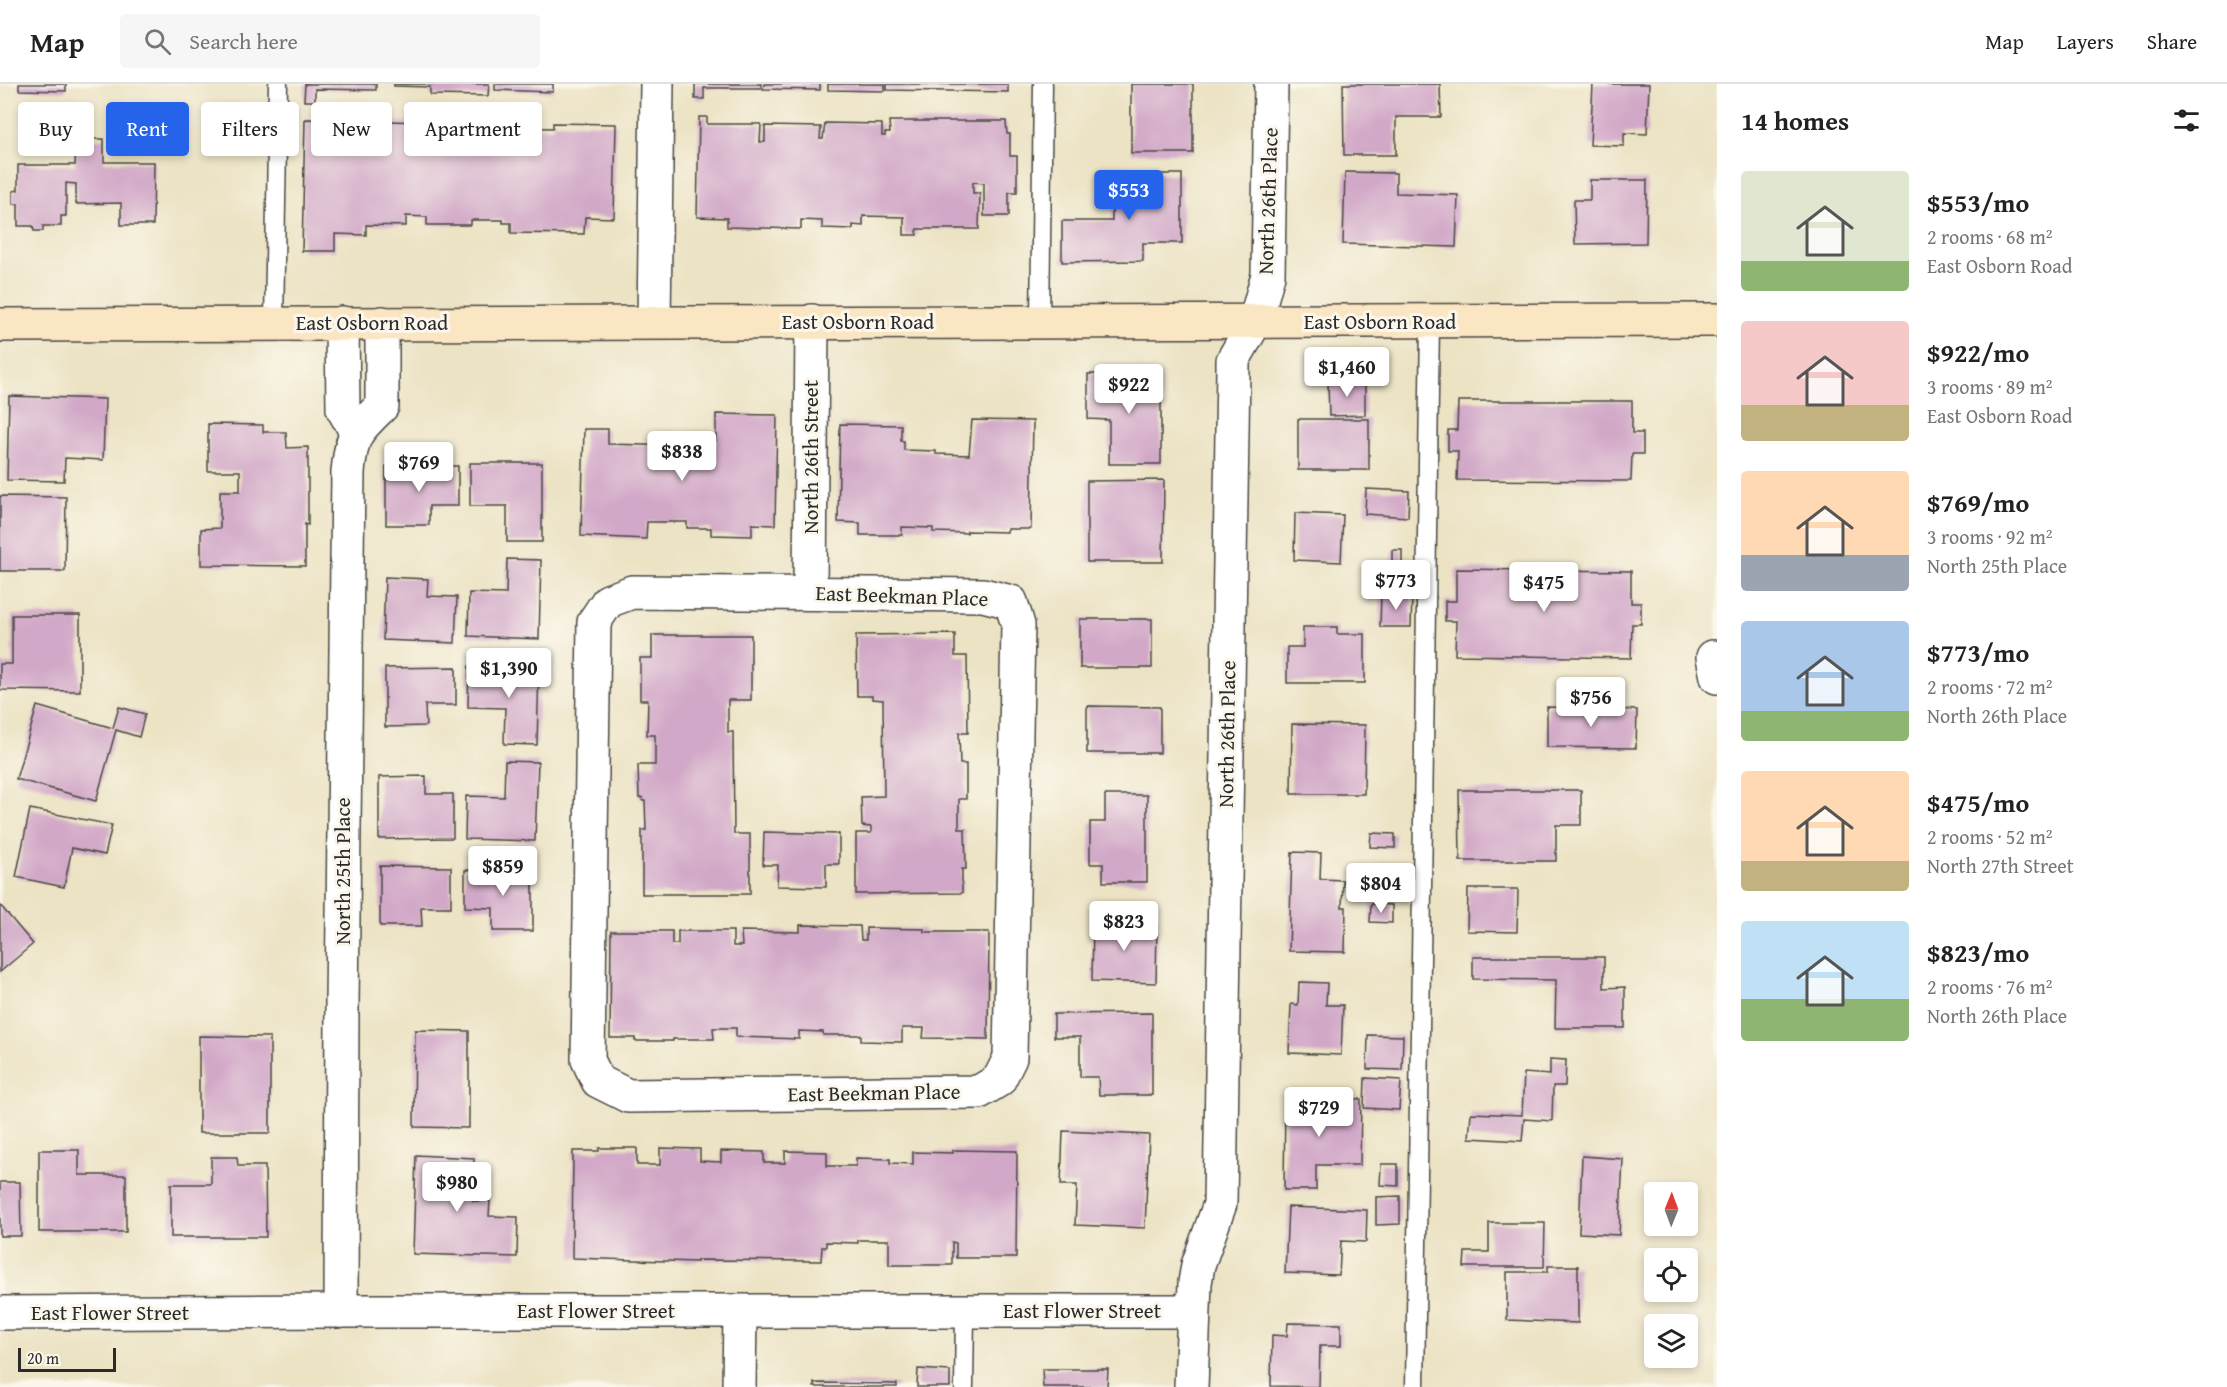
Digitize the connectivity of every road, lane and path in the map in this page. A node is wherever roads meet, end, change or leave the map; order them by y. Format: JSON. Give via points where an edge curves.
{"nodes":[{"id":1,"x":278,"y":84,"type":"edge"},
{"id":2,"x":657,"y":84,"type":"edge"},
{"id":3,"x":1043,"y":84,"type":"edge"},
{"id":4,"x":1271,"y":84,"type":"edge"},
{"id":5,"x":1717,"y":320,"type":"edge"},
{"id":6,"x":812,"y":321,"type":"junction"},
{"id":7,"x":1430,"y":321,"type":"junction"},
{"id":8,"x":654,"y":322,"type":"junction"},
{"id":9,"x":1040,"y":322,"type":"junction"},
{"id":10,"x":1256,"y":322,"type":"junction"},
{"id":11,"x":274,"y":323,"type":"junction"},
{"id":12,"x":342,"y":323,"type":"junction"},
{"id":13,"x":382,"y":323,"type":"junction"},
{"id":14,"x":0,"y":325,"type":"edge"},
{"id":15,"x":356,"y":431,"type":"junction"},
{"id":16,"x":810,"y":593,"type":"junction"},
{"id":17,"x":341,"y":1311,"type":"junction"},
{"id":18,"x":965,"y":1311,"type":"junction"},
{"id":19,"x":1193,"y":1311,"type":"junction"},
{"id":20,"x":740,"y":1312,"type":"junction"},
{"id":21,"x":0,"y":1313,"type":"edge"},
{"id":22,"x":738,"y":1387,"type":"edge"},
{"id":23,"x":964,"y":1387,"type":"edge"},
{"id":24,"x":1191,"y":1387,"type":"edge"},
{"id":25,"x":1415,"y":1387,"type":"edge"}],
"edges":[{"from":1,"to":11,"type":"lane"},
{"from":2,"to":8,"type":"street"},
{"from":3,"to":9,"type":"lane"},
{"from":4,"to":10,"type":"street","name":"North 26th Place","via":[[1268,275]]},
{"from":5,"to":7,"type":"main road","name":"East Osborn Road"},
{"from":6,"to":8,"type":"main road","name":"East Osborn Road"},
{"from":6,"to":9,"type":"main road","name":"East Osborn Road"},
{"from":6,"to":16,"type":"street","name":"North 26th Street"},
{"from":7,"to":10,"type":"main road","name":"East Osborn Road"},
{"from":7,"to":25,"type":"lane"},
{"from":8,"to":13,"type":"main road","name":"East Osborn Road"},
{"from":9,"to":10,"type":"main road","name":"East Osborn Road"},
{"from":10,"to":19,"type":"street","name":"North 26th Place","via":[[1233,360],[1220,1204],[1198,1265]]},
{"from":11,"to":12,"type":"main road","name":"East Osborn Road"},
{"from":11,"to":14,"type":"main road","name":"East Osborn Road"},
{"from":12,"to":13,"type":"main road","name":"East Osborn Road"},
{"from":12,"to":15,"type":"street","via":[[343,409]]},
{"from":13,"to":15,"type":"street","via":[[382,406]]},
{"from":15,"to":17,"type":"street","name":"North 25th Place","via":[[348,472]]},
{"from":16,"to":16,"type":"street","name":"East Beekman Place","via":[[632,592],[608,601],[594,622],[588,1060],[598,1082],[628,1096],[978,1092],[999,1080],[1010,1058],[1018,625],[1011,602],[983,595]]},
{"from":17,"to":20,"type":"street","name":"East Flower Street"},
{"from":17,"to":21,"type":"street","name":"East Flower Street"},
{"from":18,"to":19,"type":"street","name":"East Flower Street"},
{"from":18,"to":20,"type":"street","name":"East Flower Street"},
{"from":18,"to":23,"type":"lane"},
{"from":19,"to":24,"type":"street","name":"North 26th Place"},
{"from":20,"to":22,"type":"street"}]}
